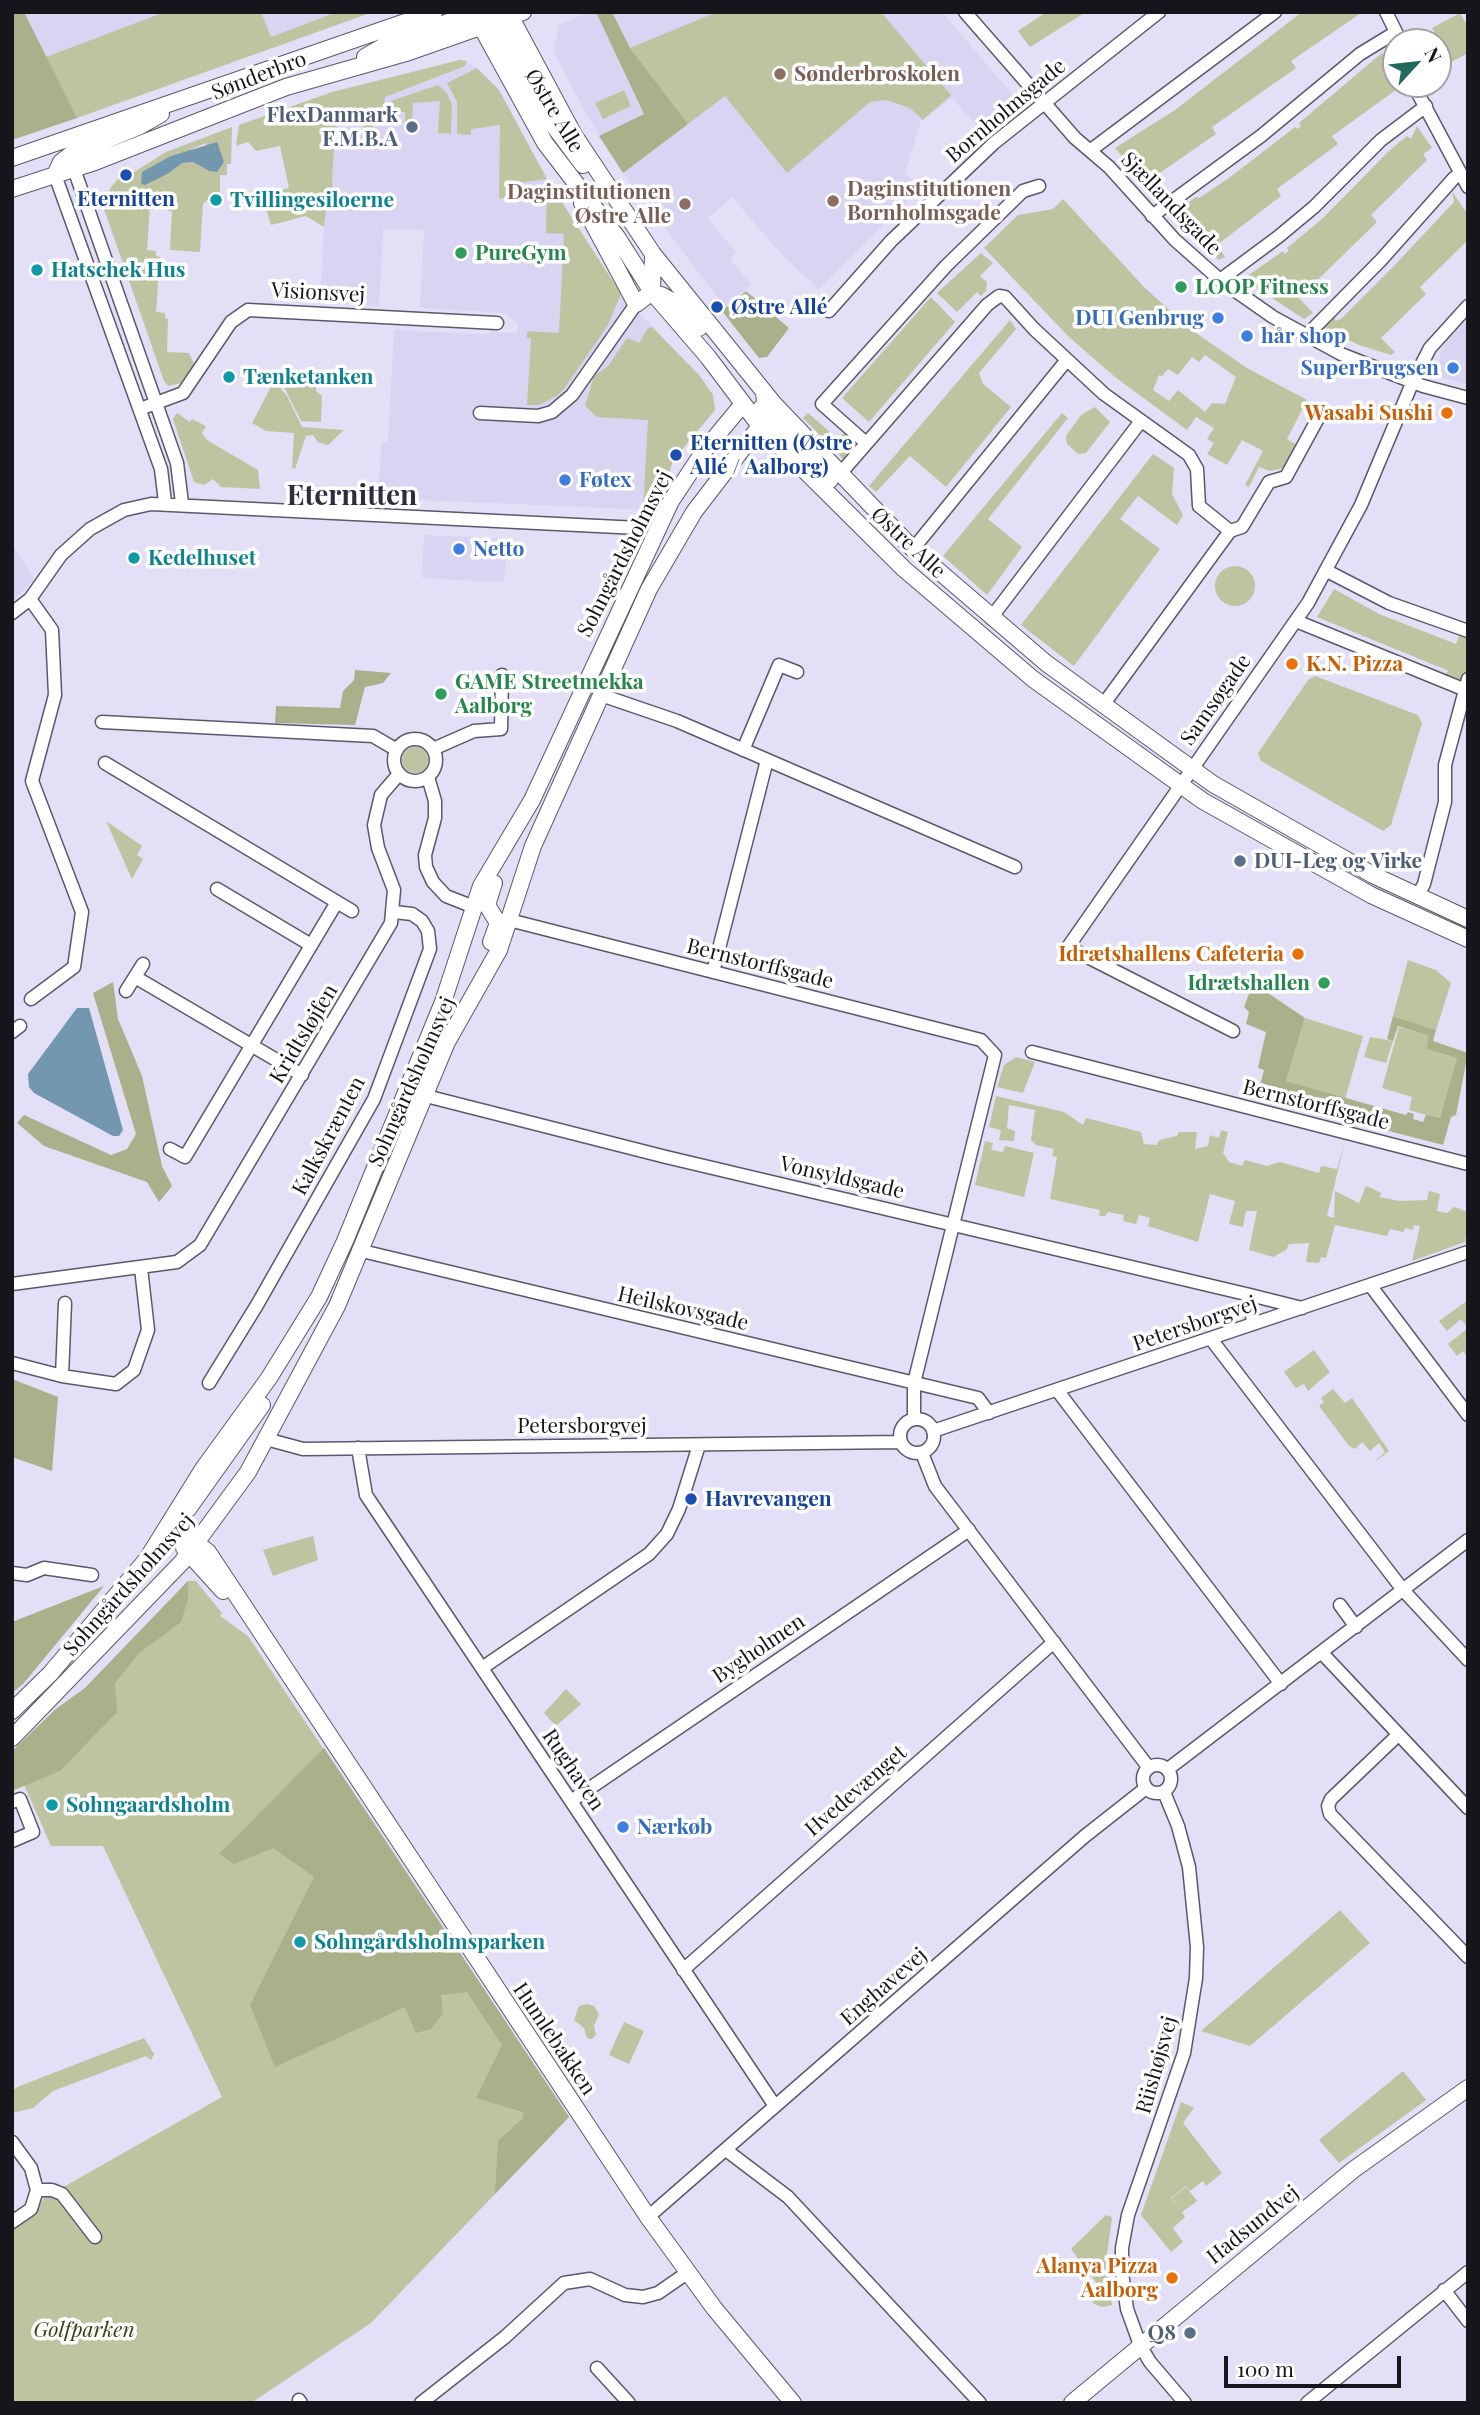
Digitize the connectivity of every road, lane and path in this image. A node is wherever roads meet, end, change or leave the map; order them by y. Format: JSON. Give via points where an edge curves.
{"nodes":[{"id":1,"x":434,"y":12,"type":"edge"},
{"id":2,"x":965,"y":12,"type":"edge"},
{"id":3,"x":1159,"y":12,"type":"edge"},
{"id":4,"x":1275,"y":12,"type":"edge"},
{"id":5,"x":1386,"y":12,"type":"edge"},
{"id":6,"x":496,"y":16,"type":"edge"},
{"id":7,"x":1394,"y":28,"type":"edge"},
{"id":8,"x":1382,"y":44,"type":"edge"},
{"id":9,"x":190,"y":96,"type":"junction"},
{"id":10,"x":1421,"y":98,"type":"edge"},
{"id":11,"x":1045,"y":102,"type":"junction"},
{"id":12,"x":1426,"y":106,"type":"junction"},
{"id":13,"x":40,"y":149,"type":"junction"},
{"id":14,"x":1091,"y":150,"type":"junction"},
{"id":15,"x":12,"y":158,"type":"edge"},
{"id":16,"x":70,"y":163,"type":"junction"},
{"id":17,"x":1461,"y":174,"type":"junction"},
{"id":18,"x":55,"y":175,"type":"junction"},
{"id":19,"x":573,"y":181,"type":"junction"},
{"id":20,"x":1039,"y":186,"type":"dead end"},
{"id":21,"x":1468,"y":187,"type":"edge"},
{"id":22,"x":12,"y":189,"type":"edge"},
{"id":23,"x":1152,"y":216,"type":"junction"},
{"id":24,"x":653,"y":254,"type":"junction"},
{"id":25,"x":1220,"y":280,"type":"junction"},
{"id":26,"x":652,"y":292,"type":"junction"},
{"id":27,"x":636,"y":304,"type":"junction"},
{"id":28,"x":1468,"y":306,"type":"edge"},
{"id":29,"x":829,"y":311,"type":"dead end"},
{"id":30,"x":497,"y":323,"type":"dead end"},
{"id":31,"x":1306,"y":336,"type":"junction"},
{"id":32,"x":1066,"y":360,"type":"junction"},
{"id":33,"x":740,"y":365,"type":"junction"},
{"id":34,"x":1413,"y":381,"type":"junction"},
{"id":35,"x":764,"y":392,"type":"junction"},
{"id":36,"x":1468,"y":398,"type":"edge"},
{"id":37,"x":156,"y":405,"type":"junction"},
{"id":38,"x":743,"y":405,"type":"junction"},
{"id":39,"x":140,"y":409,"type":"junction"},
{"id":40,"x":1322,"y":411,"type":"dead end"},
{"id":41,"x":480,"y":413,"type":"dead end"},
{"id":42,"x":763,"y":419,"type":"junction"},
{"id":43,"x":1140,"y":421,"type":"junction"},
{"id":44,"x":866,"y":443,"type":"junction"},
{"id":45,"x":839,"y":475,"type":"junction"},
{"id":46,"x":165,"y":502,"type":"junction"},
{"id":47,"x":182,"y":503,"type":"junction"},
{"id":48,"x":887,"y":523,"type":"junction"},
{"id":49,"x":639,"y":528,"type":"dead end"},
{"id":50,"x":1230,"y":531,"type":"junction"},
{"id":51,"x":914,"y":549,"type":"junction"},
{"id":52,"x":1327,"y":571,"type":"junction"},
{"id":53,"x":30,"y":599,"type":"junction"},
{"id":54,"x":12,"y":613,"type":"edge"},
{"id":55,"x":991,"y":618,"type":"junction"},
{"id":56,"x":1296,"y":621,"type":"junction"},
{"id":57,"x":1468,"y":631,"type":"edge"},
{"id":58,"x":797,"y":673,"type":"dead end"},
{"id":59,"x":502,"y":675,"type":"dead end"},
{"id":60,"x":1467,"y":687,"type":"edge"},
{"id":61,"x":601,"y":695,"type":"junction"},
{"id":62,"x":1103,"y":705,"type":"junction"},
{"id":63,"x":102,"y":722,"type":"dead end"},
{"id":64,"x":433,"y":749,"type":"junction"},
{"id":65,"x":397,"y":750,"type":"junction"},
{"id":66,"x":743,"y":750,"type":"junction"},
{"id":67,"x":766,"y":760,"type":"junction"},
{"id":68,"x":105,"y":763,"type":"dead end"},
{"id":69,"x":1191,"y":768,"type":"junction"},
{"id":70,"x":399,"y":774,"type":"junction"},
{"id":71,"x":428,"y":777,"type":"junction"},
{"id":72,"x":1180,"y":784,"type":"junction"},
{"id":73,"x":532,"y":800,"type":"junction"},
{"id":74,"x":1015,"y":867,"type":"dead end"},
{"id":75,"x":218,"y":889,"type":"dead end"},
{"id":76,"x":1417,"y":897,"type":"junction"},
{"id":77,"x":337,"y":902,"type":"junction"},
{"id":78,"x":474,"y":907,"type":"junction"},
{"id":79,"x":352,"y":911,"type":"dead end"},
{"id":80,"x":394,"y":912,"type":"junction"},
{"id":81,"x":492,"y":914,"type":"junction"},
{"id":82,"x":1468,"y":919,"type":"edge"},
{"id":83,"x":509,"y":920,"type":"junction"},
{"id":84,"x":1468,"y":939,"type":"edge"},
{"id":85,"x":311,"y":945,"type":"junction"},
{"id":86,"x":143,"y":964,"type":"dead end"},
{"id":87,"x":713,"y":972,"type":"junction"},
{"id":88,"x":135,"y":977,"type":"junction"},
{"id":89,"x":127,"y":991,"type":"dead end"},
{"id":90,"x":31,"y":999,"type":"dead end"},
{"id":91,"x":469,"y":1003,"type":"junction"},
{"id":92,"x":1233,"y":1031,"type":"dead end"},
{"id":93,"x":251,"y":1045,"type":"junction"},
{"id":94,"x":1032,"y":1052,"type":"dead end"},
{"id":95,"x":302,"y":1075,"type":"junction"},
{"id":96,"x":426,"y":1096,"type":"junction"},
{"id":97,"x":170,"y":1149,"type":"dead end"},
{"id":98,"x":1468,"y":1164,"type":"edge"},
{"id":99,"x":951,"y":1224,"type":"junction"},
{"id":100,"x":362,"y":1251,"type":"junction"},
{"id":101,"x":1468,"y":1252,"type":"edge"},
{"id":102,"x":141,"y":1268,"type":"junction"},
{"id":103,"x":12,"y":1284,"type":"edge"},
{"id":104,"x":1370,"y":1286,"type":"junction"},
{"id":105,"x":1250,"y":1295,"type":"junction"},
{"id":106,"x":318,"y":1297,"type":"junction"},
{"id":107,"x":65,"y":1303,"type":"dead end"},
{"id":108,"x":1302,"y":1308,"type":"junction"},
{"id":109,"x":1253,"y":1324,"type":"junction"},
{"id":110,"x":1211,"y":1339,"type":"junction"},
{"id":111,"x":12,"y":1363,"type":"edge"},
{"id":112,"x":62,"y":1376,"type":"junction"},
{"id":113,"x":209,"y":1383,"type":"dead end"},
{"id":114,"x":914,"y":1383,"type":"junction"},
{"id":115,"x":1057,"y":1390,"type":"junction"},
{"id":116,"x":989,"y":1413,"type":"junction"},
{"id":117,"x":1468,"y":1416,"type":"edge"},
{"id":118,"x":914,"y":1419,"type":"junction"},
{"id":119,"x":933,"y":1431,"type":"junction"},
{"id":120,"x":266,"y":1440,"type":"junction"},
{"id":121,"x":900,"y":1442,"type":"junction"},
{"id":122,"x":699,"y":1445,"type":"junction"},
{"id":123,"x":358,"y":1448,"type":"junction"},
{"id":124,"x":922,"y":1453,"type":"junction"},
{"id":125,"x":969,"y":1530,"type":"junction"},
{"id":126,"x":177,"y":1534,"type":"junction"},
{"id":127,"x":1468,"y":1540,"type":"edge"},
{"id":128,"x":159,"y":1543,"type":"junction"},
{"id":129,"x":194,"y":1548,"type":"junction"},
{"id":130,"x":12,"y":1573,"type":"edge"},
{"id":131,"x":92,"y":1575,"type":"dead end"},
{"id":132,"x":1403,"y":1590,"type":"junction"},
{"id":133,"x":1340,"y":1605,"type":"dead end"},
{"id":134,"x":1356,"y":1627,"type":"junction"},
{"id":135,"x":1054,"y":1642,"type":"junction"},
{"id":136,"x":1322,"y":1653,"type":"junction"},
{"id":137,"x":1468,"y":1660,"type":"edge"},
{"id":138,"x":482,"y":1668,"type":"junction"},
{"id":139,"x":1281,"y":1684,"type":"junction"},
{"id":140,"x":12,"y":1711,"type":"edge"},
{"id":141,"x":1398,"y":1735,"type":"junction"},
{"id":142,"x":12,"y":1738,"type":"edge"},
{"id":143,"x":1149,"y":1768,"type":"junction"},
{"id":144,"x":1168,"y":1769,"type":"junction"},
{"id":145,"x":1146,"y":1788,"type":"junction"},
{"id":146,"x":1164,"y":1792,"type":"junction"},
{"id":147,"x":571,"y":1801,"type":"junction"},
{"id":148,"x":12,"y":1802,"type":"edge"},
{"id":149,"x":1468,"y":1808,"type":"edge"},
{"id":150,"x":12,"y":1841,"type":"edge"},
{"id":151,"x":1468,"y":1957,"type":"edge"},
{"id":152,"x":683,"y":1970,"type":"junction"},
{"id":153,"x":1468,"y":2088,"type":"edge"},
{"id":154,"x":775,"y":2106,"type":"junction"},
{"id":155,"x":12,"y":2142,"type":"edge"},
{"id":156,"x":726,"y":2150,"type":"junction"},
{"id":157,"x":37,"y":2190,"type":"junction"},
{"id":158,"x":649,"y":2217,"type":"junction"},
{"id":159,"x":12,"y":2222,"type":"edge"},
{"id":160,"x":95,"y":2237,"type":"dead end"},
{"id":161,"x":1468,"y":2272,"type":"edge"},
{"id":162,"x":687,"y":2273,"type":"junction"},
{"id":163,"x":1444,"y":2290,"type":"junction"},
{"id":164,"x":1468,"y":2321,"type":"edge"},
{"id":165,"x":1140,"y":2345,"type":"junction"},
{"id":166,"x":597,"y":2368,"type":"dead end"},
{"id":167,"x":421,"y":2403,"type":"edge"},
{"id":168,"x":629,"y":2403,"type":"edge"},
{"id":169,"x":793,"y":2403,"type":"edge"},
{"id":170,"x":980,"y":2403,"type":"edge"},
{"id":171,"x":1072,"y":2403,"type":"edge"},
{"id":172,"x":1185,"y":2403,"type":"edge"},
{"id":173,"x":1307,"y":2403,"type":"edge"}],
"edges":[{"from":1,"to":9,"type":"street","name":"Sønderbro"},
{"from":2,"to":11,"type":"street","name":"Sjællandsgade"},
{"from":3,"to":11,"type":"street","name":"Bornholmsgade"},
{"from":4,"to":14,"type":"street"},
{"from":5,"to":7,"type":"street"},
{"from":6,"to":16,"type":"street","name":"Sønderbro","via":[[409,52],[286,87]]},
{"from":6,"to":19,"type":"street","name":"Østre Alle","via":[[494,49],[545,143]]},
{"from":6,"to":24,"type":"street","name":"Østre Alle"},
{"from":8,"to":23,"type":"street","via":[[1360,54],[1261,136]]},
{"from":9,"to":13,"type":"street","name":"Sønderbro"},
{"from":9,"to":16,"type":"street"},
{"from":10,"to":12,"type":"street"},
{"from":11,"to":14,"type":"street","name":"Sjællandsgade"},
{"from":11,"to":29,"type":"street","name":"Bornholmsgade","via":[[935,197]]},
{"from":12,"to":17,"type":"street"},
{"from":12,"to":25,"type":"street","via":[[1381,140],[1322,200]]},
{"from":13,"to":15,"type":"street","name":"Sønderbro"},
{"from":13,"to":16,"type":"street"},
{"from":14,"to":23,"type":"street","name":"Sjællandsgade"},
{"from":16,"to":18,"type":"street","name":"Sønderbro"},
{"from":16,"to":37,"type":"street"},
{"from":17,"to":21,"type":"street"},
{"from":17,"to":31,"type":"street"},
{"from":18,"to":22,"type":"street","name":"Sønderbro"},
{"from":18,"to":39,"type":"street"},
{"from":19,"to":26,"type":"street","name":"Østre Alle"},
{"from":19,"to":27,"type":"street","via":[[597,236]]},
{"from":20,"to":44,"type":"street","via":[[1023,191],[946,266],[822,404]]},
{"from":23,"to":25,"type":"street","name":"Sjællandsgade"},
{"from":24,"to":26,"type":"street"},
{"from":24,"to":33,"type":"street","name":"Østre Alle"},
{"from":25,"to":31,"type":"street","name":"Sjællandsgade"},
{"from":26,"to":27,"type":"street"},
{"from":26,"to":33,"type":"street","via":[[672,301]]},
{"from":26,"to":38,"type":"street","name":"Østre Alle"},
{"from":27,"to":41,"type":"street","via":[[572,395],[552,412],[538,416]]},
{"from":28,"to":34,"type":"street","name":"Samsøgade","via":[[1430,348]]},
{"from":30,"to":37,"type":"street","name":"Visionsvej","via":[[248,310],[231,322],[183,393]]},
{"from":31,"to":34,"type":"street","name":"Sjællandsgade"},
{"from":32,"to":43,"type":"street"},
{"from":32,"to":44,"type":"street","via":[[1005,297],[993,298]]},
{"from":32,"to":51,"type":"street"},
{"from":33,"to":35,"type":"street","name":"Østre Alle"},
{"from":34,"to":36,"type":"street","name":"Sjællandsgade"},
{"from":34,"to":52,"type":"street","name":"Samsøgade","via":[[1374,477]]},
{"from":35,"to":42,"type":"street"},
{"from":35,"to":45,"type":"street","name":"Østre Alle"},
{"from":37,"to":39,"type":"street","name":"Visionsvej"},
{"from":37,"to":47,"type":"street","via":[[177,463]]},
{"from":38,"to":42,"type":"street","via":[[754,404]]},
{"from":38,"to":73,"type":"street","name":"Sohngårdsholmsvej","via":[[704,450],[666,511]]},
{"from":39,"to":46,"type":"street","via":[[161,469]]},
{"from":40,"to":50,"type":"street","via":[[1286,477],[1269,482],[1242,527]]},
{"from":42,"to":48,"type":"street","via":[[843,492]]},
{"from":42,"to":61,"type":"street","name":"Sohngårdsholmsvej","via":[[708,491],[669,554]]},
{"from":42,"to":72,"type":"street","name":"Østre Alle","via":[[861,528],[977,634],[1090,722]]},
{"from":43,"to":50,"type":"street","via":[[1189,455],[1197,469],[1199,506]]},
{"from":43,"to":55,"type":"street"},
{"from":44,"to":45,"type":"street"},
{"from":45,"to":48,"type":"street","name":"Østre Alle"},
{"from":46,"to":47,"type":"street"},
{"from":46,"to":53,"type":"street","via":[[124,510],[90,528],[61,555]]},
{"from":47,"to":49,"type":"street"},
{"from":48,"to":51,"type":"street","name":"Østre Alle"},
{"from":50,"to":62,"type":"street"},
{"from":51,"to":55,"type":"street","name":"Østre Alle"},
{"from":52,"to":56,"type":"street","name":"Samsøgade"},
{"from":52,"to":57,"type":"street","via":[[1390,603]]},
{"from":53,"to":54,"type":"street"},
{"from":53,"to":90,"type":"street","via":[[52,629],[55,695],[32,781],[82,912],[74,967]]},
{"from":55,"to":62,"type":"street","name":"Østre Alle"},
{"from":56,"to":60,"type":"street"},
{"from":56,"to":69,"type":"street","name":"Samsøgade"},
{"from":58,"to":66,"type":"street","via":[[779,665]]},
{"from":59,"to":64,"type":"street","via":[[501,729],[474,731]]},
{"from":60,"to":76,"type":"street","via":[[1445,765],[1445,802]]},
{"from":61,"to":66,"type":"street"},
{"from":61,"to":83,"type":"street","name":"Sohngårdsholmsvej","via":[[533,846]]},
{"from":62,"to":69,"type":"street","name":"Østre Alle"},
{"from":63,"to":65,"type":"street","via":[[373,736]]},
{"from":64,"to":65,"type":"street","via":[[424,741],[411,739]]},
{"from":64,"to":71,"type":"street","via":[[436,761]]},
{"from":65,"to":70,"type":"street","via":[[394,762]]},
{"from":66,"to":67,"type":"street"},
{"from":67,"to":74,"type":"street"},
{"from":67,"to":87,"type":"street"},
{"from":68,"to":77,"type":"street"},
{"from":69,"to":72,"type":"street","name":"Samsøgade"},
{"from":69,"to":76,"type":"street","name":"Østre Alle","via":[[1278,822]]},
{"from":70,"to":71,"type":"street","via":[[410,781]]},
{"from":70,"to":80,"type":"street","name":"Kridtsløjfen","via":[[381,795],[374,825],[392,882]]},
{"from":71,"to":78,"type":"street","via":[[435,818],[426,867],[446,896]]},
{"from":72,"to":84,"type":"street","name":"Østre Alle","via":[[1316,866]]},
{"from":72,"to":92,"type":"street","name":"Samsøgade","via":[[1068,947]]},
{"from":73,"to":78,"type":"street","name":"Sohngårdsholmsvej","via":[[496,856]]},
{"from":73,"to":81,"type":"street","via":[[491,890],[487,905]]},
{"from":75,"to":85,"type":"street"},
{"from":76,"to":82,"type":"street","name":"Østre Alle"},
{"from":77,"to":79,"type":"street"},
{"from":77,"to":85,"type":"street"},
{"from":78,"to":81,"type":"street"},
{"from":78,"to":106,"type":"street","name":"Sohngårdsholmsvej","via":[[443,1002]]},
{"from":80,"to":95,"type":"street","name":"Kridtsløjfen","via":[[386,934]]},
{"from":80,"to":113,"type":"street","name":"Kalkskrænten","via":[[412,914],[422,921],[430,949],[374,1099]]},
{"from":81,"to":83,"type":"street"},
{"from":81,"to":91,"type":"street","via":[[498,928]]},
{"from":83,"to":87,"type":"street","name":"Bernstorffsgade"},
{"from":83,"to":91,"type":"street","name":"Sohngårdsholmsvej","via":[[499,950]]},
{"from":85,"to":93,"type":"street"},
{"from":86,"to":88,"type":"street"},
{"from":87,"to":99,"type":"street","name":"Bernstorffsgade","via":[[981,1040],[995,1055]]},
{"from":88,"to":89,"type":"street"},
{"from":88,"to":93,"type":"street"},
{"from":91,"to":96,"type":"street","name":"Sohngårdsholmsvej","via":[[447,1042]]},
{"from":93,"to":95,"type":"street"},
{"from":93,"to":97,"type":"street","via":[[185,1157]]},
{"from":94,"to":98,"type":"street","name":"Bernstorffsgade"},
{"from":95,"to":102,"type":"street","name":"Kridtsløjfen","via":[[200,1245],[177,1262]]},
{"from":96,"to":99,"type":"street","name":"Vonsyldsgade"},
{"from":96,"to":100,"type":"street","name":"Sohngårdsholmsvej"},
{"from":99,"to":105,"type":"street","name":"Vonsyldsgade"},
{"from":99,"to":114,"type":"street"},
{"from":100,"to":114,"type":"street","name":"Heilskovsgade"},
{"from":100,"to":120,"type":"street","name":"Sohngårdsholmsvej"},
{"from":101,"to":104,"type":"street","name":"Petersborgvej"},
{"from":102,"to":103,"type":"street","name":"Kridtsløjfen"},
{"from":102,"to":112,"type":"street","via":[[148,1330],[134,1370],[116,1384]]},
{"from":104,"to":108,"type":"street","name":"Petersborgvej"},
{"from":104,"to":117,"type":"street"},
{"from":105,"to":108,"type":"street","name":"Vonsyldsgade"},
{"from":105,"to":109,"type":"street"},
{"from":106,"to":126,"type":"street","via":[[261,1407],[181,1520]]},
{"from":106,"to":128,"type":"street","name":"Sohngårdsholmsvej","via":[[269,1378],[196,1479]]},
{"from":107,"to":112,"type":"street"},
{"from":108,"to":109,"type":"street","name":"Petersborgvej"},
{"from":109,"to":110,"type":"street","name":"Petersborgvej"},
{"from":110,"to":115,"type":"street","name":"Petersborgvej"},
{"from":110,"to":132,"type":"street"},
{"from":111,"to":112,"type":"street"},
{"from":114,"to":116,"type":"street","name":"Heilskovsgade","via":[[978,1398]]},
{"from":114,"to":118,"type":"street"},
{"from":115,"to":116,"type":"street","name":"Petersborgvej"},
{"from":115,"to":139,"type":"street"},
{"from":116,"to":119,"type":"street","name":"Petersborgvej"},
{"from":118,"to":119,"type":"street","via":[[928,1423]]},
{"from":118,"to":121,"type":"street","via":[[900,1430]]},
{"from":119,"to":124,"type":"street","via":[[931,1447]]},
{"from":120,"to":123,"type":"street","name":"Petersborgvej","via":[[303,1449]]},
{"from":120,"to":129,"type":"street","name":"Sohngårdsholmsvej"},
{"from":121,"to":122,"type":"street","name":"Petersborgvej"},
{"from":121,"to":124,"type":"street","via":[[906,1451]]},
{"from":122,"to":123,"type":"street","name":"Petersborgvej"},
{"from":122,"to":138,"type":"street","via":[[679,1509],[667,1534],[649,1554]]},
{"from":123,"to":138,"type":"street","name":"Rughaven","via":[[366,1495]]},
{"from":124,"to":125,"type":"street","via":[[935,1486]]},
{"from":125,"to":135,"type":"street"},
{"from":125,"to":147,"type":"street","name":"Bygholmen"},
{"from":126,"to":128,"type":"street"},
{"from":126,"to":129,"type":"street"},
{"from":127,"to":132,"type":"street"},
{"from":128,"to":140,"type":"street","name":"Sohngårdsholmsvej","via":[[50,1674]]},
{"from":129,"to":142,"type":"street","name":"Sohngårdsholmsvej"},
{"from":129,"to":158,"type":"street","name":"Humlebakken","via":[[249,1618]]},
{"from":130,"to":131,"type":"street","via":[[27,1575],[44,1568]]},
{"from":132,"to":134,"type":"street"},
{"from":132,"to":137,"type":"street"},
{"from":133,"to":134,"type":"street"},
{"from":134,"to":136,"type":"street"},
{"from":135,"to":143,"type":"street"},
{"from":135,"to":152,"type":"street","name":"Hvedevænget"},
{"from":136,"to":139,"type":"street"},
{"from":136,"to":141,"type":"street"},
{"from":138,"to":147,"type":"street","name":"Rughaven"},
{"from":139,"to":144,"type":"street"},
{"from":141,"to":149,"type":"street"},
{"from":141,"to":151,"type":"street","via":[[1328,1806]]},
{"from":143,"to":144,"type":"street"},
{"from":143,"to":145,"type":"street","via":[[1144,1775]]},
{"from":144,"to":146,"type":"street","via":[[1172,1780]]},
{"from":145,"to":146,"type":"street"},
{"from":145,"to":154,"type":"street","name":"Enghavevej"},
{"from":146,"to":165,"type":"street","name":"Riishøjsvej","via":[[1189,1867],[1196,1978],[1184,2053],[1128,2215],[1122,2248],[1127,2309]]},
{"from":147,"to":152,"type":"street","name":"Rughaven"},
{"from":148,"to":150,"type":"street","via":[[20,1799],[33,1832]]},
{"from":152,"to":154,"type":"street","name":"Rughaven"},
{"from":153,"to":165,"type":"street","name":"Hadsundvej","via":[[1353,2170]]},
{"from":154,"to":156,"type":"street","name":"Enghavevej"},
{"from":155,"to":157,"type":"street","via":[[31,2168]]},
{"from":156,"to":158,"type":"street","name":"Enghavevej"},
{"from":156,"to":170,"type":"street","via":[[788,2197]]},
{"from":157,"to":159,"type":"street","via":[[31,2209]]},
{"from":157,"to":160,"type":"street","via":[[62,2194]]},
{"from":158,"to":162,"type":"street","name":"Humlebakken"},
{"from":161,"to":163,"type":"street"},
{"from":162,"to":167,"type":"street","via":[[643,2297],[625,2295],[590,2280],[564,2283]]},
{"from":162,"to":169,"type":"street","name":"Humlebakken"},
{"from":163,"to":164,"type":"street"},
{"from":163,"to":173,"type":"street"},
{"from":165,"to":171,"type":"street","name":"Hadsundvej"},
{"from":165,"to":172,"type":"street","name":"Riishøjsvej"},
{"from":166,"to":168,"type":"street"}]}
